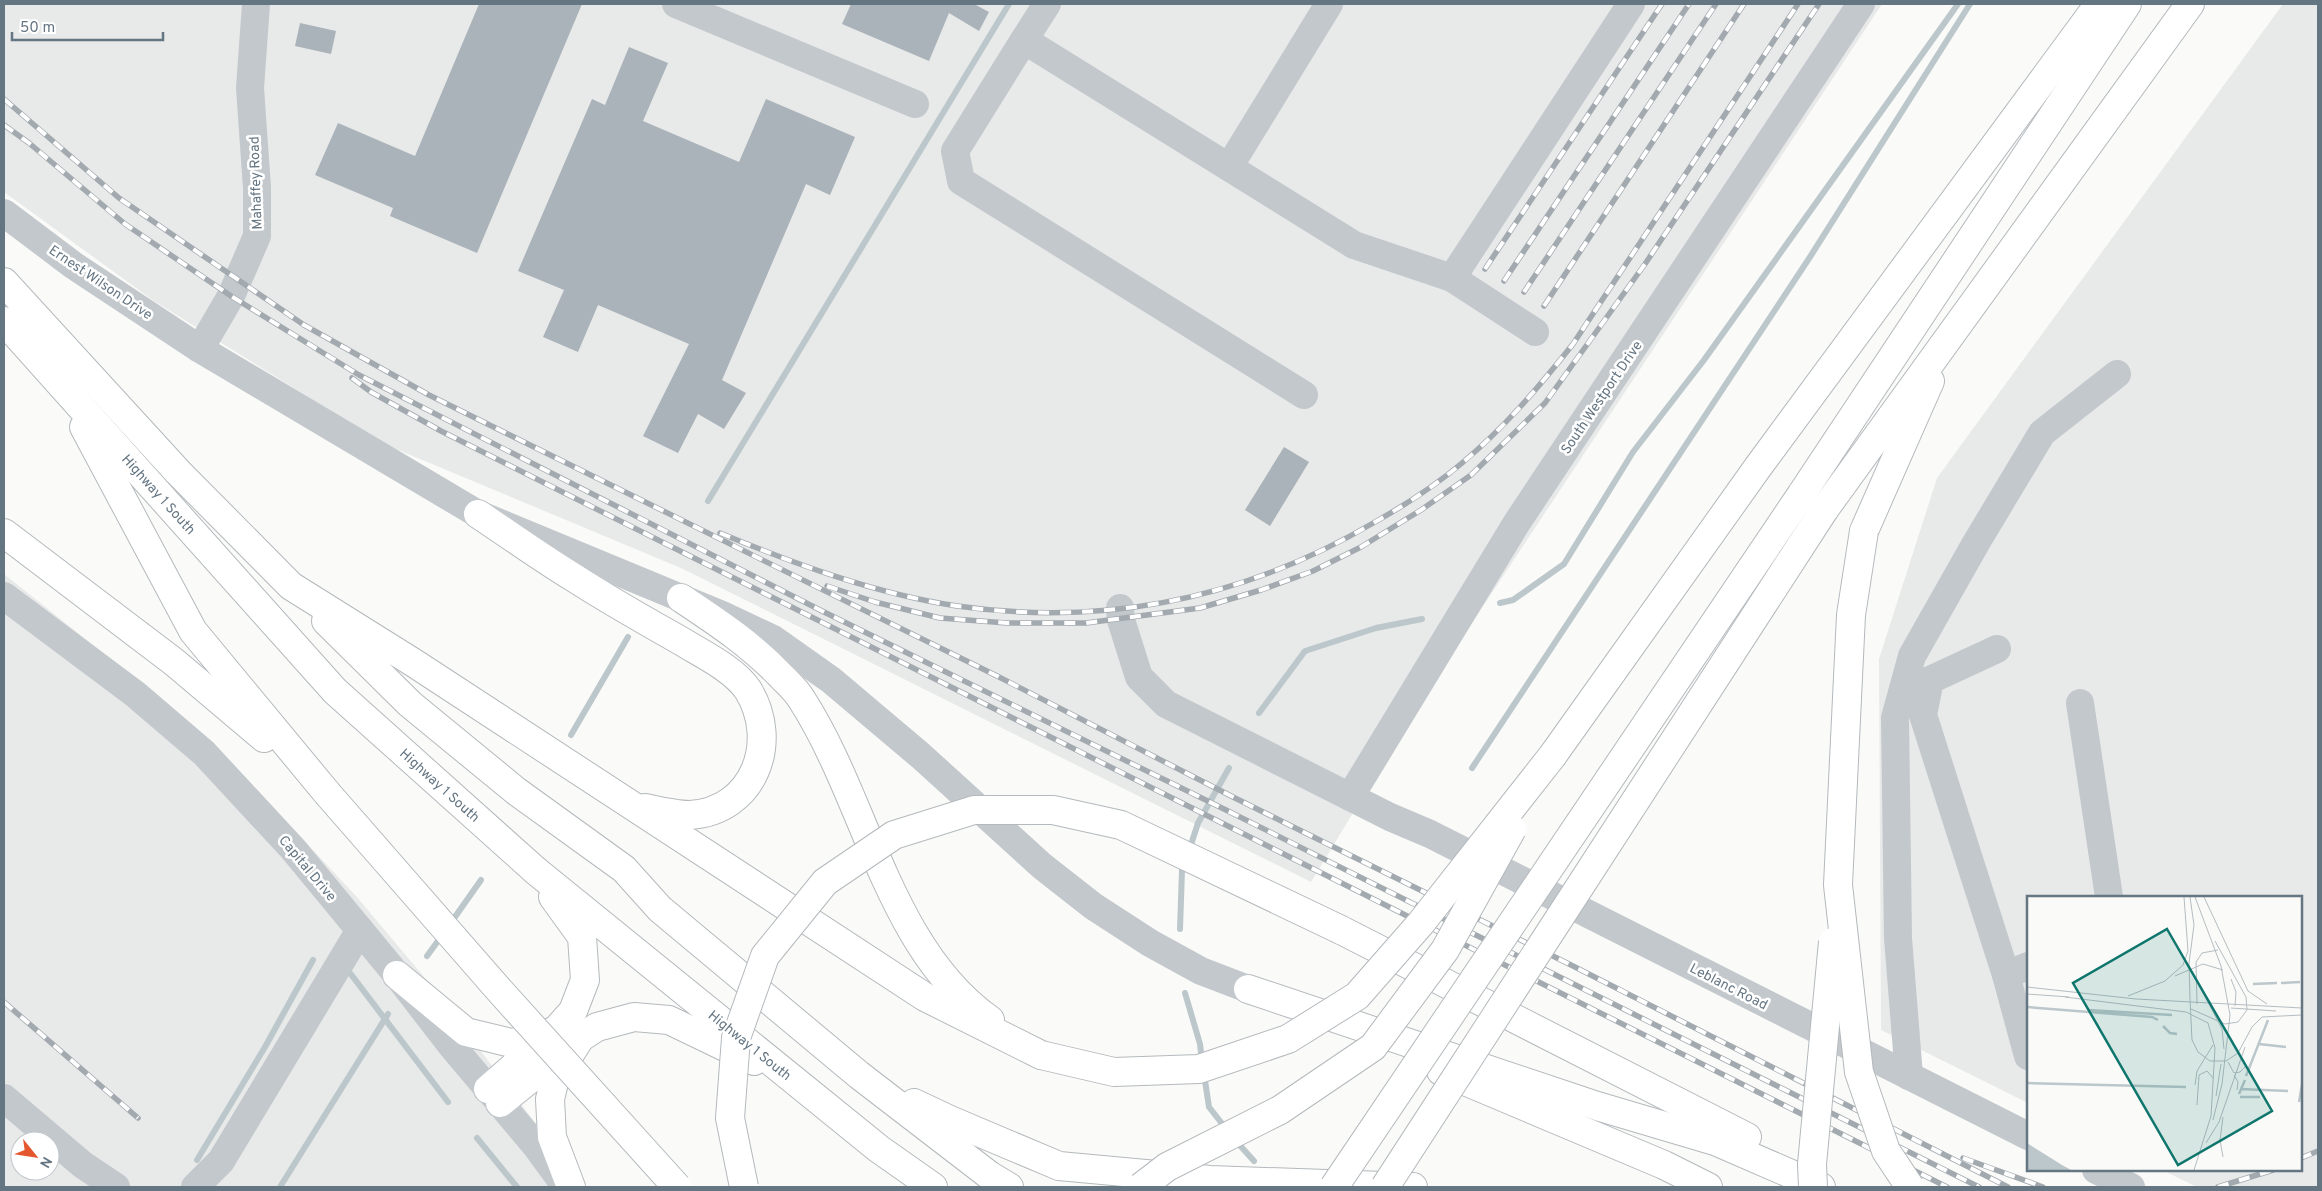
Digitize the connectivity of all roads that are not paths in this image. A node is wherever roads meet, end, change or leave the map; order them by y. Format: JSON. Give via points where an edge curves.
{"nodes":[{"id":1,"x":256,"y":4,"type":"edge"},
{"id":2,"x":676,"y":4,"type":"edge"},
{"id":3,"x":1046,"y":4,"type":"edge"},
{"id":4,"x":1329,"y":4,"type":"edge"},
{"id":5,"x":1631,"y":4,"type":"edge"},
{"id":6,"x":1861,"y":4,"type":"edge"},
{"id":7,"x":2099,"y":4,"type":"edge"},
{"id":8,"x":2127,"y":4,"type":"edge"},
{"id":9,"x":2190,"y":4,"type":"edge"},
{"id":10,"x":1024,"y":40,"type":"junction"},
{"id":11,"x":915,"y":104,"type":"dead end"},
{"id":12,"x":1229,"y":167,"type":"junction"},
{"id":13,"x":4,"y":213,"type":"edge"},
{"id":14,"x":1452,"y":278,"type":"junction"},
{"id":15,"x":4,"y":282,"type":"edge"},
{"id":16,"x":4,"y":322,"type":"edge"},
{"id":17,"x":1954,"y":327,"type":"junction"},
{"id":18,"x":1535,"y":332,"type":"dead end"},
{"id":19,"x":200,"y":349,"type":"junction"},
{"id":20,"x":2117,"y":374,"type":"dead end"},
{"id":21,"x":64,"y":388,"type":"junction"},
{"id":22,"x":1304,"y":395,"type":"dead end"},
{"id":23,"x":478,"y":514,"type":"junction"},
{"id":24,"x":4,"y":533,"type":"edge"},
{"id":25,"x":291,"y":586,"type":"junction"},
{"id":26,"x":4,"y":596,"type":"edge"},
{"id":27,"x":681,"y":598,"type":"junction"},
{"id":28,"x":1120,"y":608,"type":"dead end"},
{"id":29,"x":1997,"y":649,"type":"dead end"},
{"id":30,"x":2080,"y":703,"type":"dead end"},
{"id":31,"x":1923,"y":715,"type":"junction"},
{"id":32,"x":1895,"y":718,"type":"junction"},
{"id":33,"x":1553,"y":755,"type":"junction"},
{"id":34,"x":327,"y":794,"type":"junction"},
{"id":35,"x":1350,"y":797,"type":"junction"},
{"id":36,"x":632,"y":805,"type":"junction"},
{"id":37,"x":536,"y":871,"type":"junction"},
{"id":38,"x":1838,"y":885,"type":"junction"},
{"id":39,"x":2108,"y":896,"type":"edge"},
{"id":40,"x":360,"y":930,"type":"junction"},
{"id":41,"x":2017,"y":971,"type":"edge"},
{"id":42,"x":398,"y":975,"type":"junction"},
{"id":43,"x":1248,"y":989,"type":"junction"},
{"id":44,"x":569,"y":1033,"type":"junction"},
{"id":45,"x":2027,"y":1048,"type":"edge"},
{"id":46,"x":1040,"y":1055,"type":"junction"},
{"id":47,"x":859,"y":1075,"type":"junction"},
{"id":48,"x":1909,"y":1076,"type":"junction"},
{"id":49,"x":790,"y":1077,"type":"junction"},
{"id":50,"x":494,"y":1096,"type":"junction"},
{"id":51,"x":4,"y":1098,"type":"edge"},
{"id":52,"x":2027,"y":1135,"type":"edge"},
{"id":53,"x":879,"y":1148,"type":"junction"},
{"id":54,"x":2100,"y":1171,"type":"edge"},
{"id":55,"x":116,"y":1187,"type":"edge"},
{"id":56,"x":195,"y":1187,"type":"edge"},
{"id":57,"x":566,"y":1187,"type":"edge"},
{"id":58,"x":571,"y":1187,"type":"edge"},
{"id":59,"x":677,"y":1187,"type":"edge"},
{"id":60,"x":744,"y":1187,"type":"edge"},
{"id":61,"x":926,"y":1187,"type":"edge"},
{"id":62,"x":933,"y":1187,"type":"edge"},
{"id":63,"x":1009,"y":1187,"type":"edge"},
{"id":64,"x":1141,"y":1187,"type":"edge"},
{"id":65,"x":1334,"y":1187,"type":"edge"},
{"id":66,"x":1385,"y":1187,"type":"edge"},
{"id":67,"x":1413,"y":1187,"type":"edge"},
{"id":68,"x":1708,"y":1187,"type":"edge"},
{"id":69,"x":1813,"y":1187,"type":"edge"},
{"id":70,"x":1822,"y":1187,"type":"edge"},
{"id":71,"x":1833,"y":1187,"type":"edge"},
{"id":72,"x":1910,"y":1187,"type":"edge"},
{"id":73,"x":2131,"y":1187,"type":"edge"}],
"edges":[{"from":1,"to":19,"type":"street","name":"Mahaffey Road","via":[[250,88],[257,236],[231,296]]},
{"from":2,"to":11,"type":"street"},
{"from":3,"to":10,"type":"street"},
{"from":4,"to":12,"type":"street"},
{"from":5,"to":14,"type":"street"},
{"from":6,"to":35,"type":"street","name":"South Westport Drive","via":[[1516,524]]},
{"from":7,"to":33,"type":"highway","via":[[1758,467]]},
{"from":8,"to":65,"type":"highway","bridge":true,"via":[[1801,495]]},
{"from":9,"to":17,"type":"highway"},
{"from":10,"to":12,"type":"street"},
{"from":10,"to":22,"type":"street","via":[[955,151],[960,181]]},
{"from":12,"to":14,"type":"street","via":[[1354,245]]},
{"from":13,"to":19,"type":"street","name":"Ernest Wilson Drive","via":[[73,265]]},
{"from":14,"to":18,"type":"street"},
{"from":15,"to":25,"type":"highway","via":[[178,472]]},
{"from":16,"to":21,"type":"highway","name":"Highway 1 South"},
{"from":17,"to":38,"type":"highway","bridge":true,"via":[[1864,531],[1851,615]]},
{"from":17,"to":66,"type":"highway","bridge":true,"via":[[1824,510]]},
{"from":19,"to":23,"type":"street","name":"Ernest Wilson Drive"},
{"from":20,"to":32,"type":"street","via":[[2042,433],[1912,656]]},
{"from":21,"to":34,"type":"highway","via":[[193,631]]},
{"from":21,"to":37,"type":"highway","name":"Highway 1 South","via":[[335,691]]},
{"from":23,"to":27,"type":"street","name":"Ernest Wilson Drive"},
{"from":23,"to":36,"type":"highway","via":[[575,579],[722,666],[747,689],[760,717],[763,738],[756,770],[740,793],[718,808],[690,815]]},
{"from":24,"to":34,"type":"highway","via":[[174,662]]},
{"from":25,"to":36,"type":"highway"},
{"from":25,"to":47,"type":"highway","via":[[410,704],[516,791],[624,869],[660,909]]},
{"from":26,"to":40,"type":"street","name":"Capital Drive","via":[[135,694],[204,753],[293,849]]},
{"from":27,"to":43,"type":"street","name":"Ernest Wilson Drive","via":[[773,638],[831,680],[921,756],[1042,866],[1093,906],[1150,944],[1200,971]]},
{"from":27,"to":46,"type":"highway","via":[[761,655],[801,698],[835,760],[908,926],[938,970],[980,1012]]},
{"from":28,"to":35,"type":"street","name":"Leblanc Road","via":[[1139,677],[1166,704]]},
{"from":29,"to":31,"type":"street","via":[[1930,680]]},
{"from":30,"to":39,"type":"street"},
{"from":31,"to":32,"type":"street"},
{"from":31,"to":41,"type":"street"},
{"from":32,"to":48,"type":"street","via":[[1898,938]]},
{"from":33,"to":46,"type":"highway","bridge":true,"via":[[1421,923],[1357,996],[1288,1039],[1199,1069],[1114,1072]]},
{"from":33,"to":64,"type":"highway","bridge":true,"via":[[1445,950],[1373,1047],[1280,1110],[1167,1167]]},
{"from":34,"to":59,"type":"highway","bridge":true},
{"from":35,"to":48,"type":"street","name":"Leblanc Road","via":[[1430,834]]},
{"from":36,"to":46,"type":"highway","via":[[925,997]]},
{"from":37,"to":44,"type":"highway","via":[[582,937],[585,980],[573,1011]]},
{"from":37,"to":49,"type":"highway","name":"Highway 1 South"},
{"from":38,"to":69,"type":"highway","bridge":true,"via":[[1812,1164]]},
{"from":38,"to":72,"type":"highway","bridge":true,"via":[[1859,1072],[1886,1151]]},
{"from":40,"to":42,"type":"street","name":"Capital Drive"},
{"from":40,"to":56,"type":"street","via":[[221,1161]]},
{"from":41,"to":45,"type":"street"},
{"from":42,"to":44,"type":"highway","via":[[466,1032],[511,1043]]},
{"from":42,"to":50,"type":"street","name":"Capital Drive"},
{"from":43,"to":68,"type":"highway"},
{"from":43,"to":70,"type":"highway","via":[[1597,1106],[1715,1141]]},
{"from":44,"to":49,"type":"highway","via":[[634,1017],[670,1020]]},
{"from":44,"to":50,"type":"highway"},
{"from":44,"to":58,"type":"highway","via":[[550,1098],[552,1137]]},
{"from":47,"to":63,"type":"highway"},
{"from":47,"to":67,"type":"highway","via":[[950,1120],[1059,1166],[1210,1180]]},
{"from":48,"to":52,"type":"street","name":"Leblanc Road"},
{"from":49,"to":53,"type":"highway","name":"Highway 1 South"},
{"from":50,"to":57,"type":"street","name":"Capital Drive"},
{"from":51,"to":55,"type":"street","via":[[83,1165]]},
{"from":53,"to":61,"type":"highway"},
{"from":53,"to":62,"type":"highway","name":"Highway 1 South"},
{"from":54,"to":73,"type":"street"},
{"from":60,"to":71,"type":"highway","bridge":true,"via":[[730,1118],[736,1038],[765,956],[825,882],[894,834],[974,810],[1053,810],[1122,825],[1341,930],[1766,1147]]}]}
